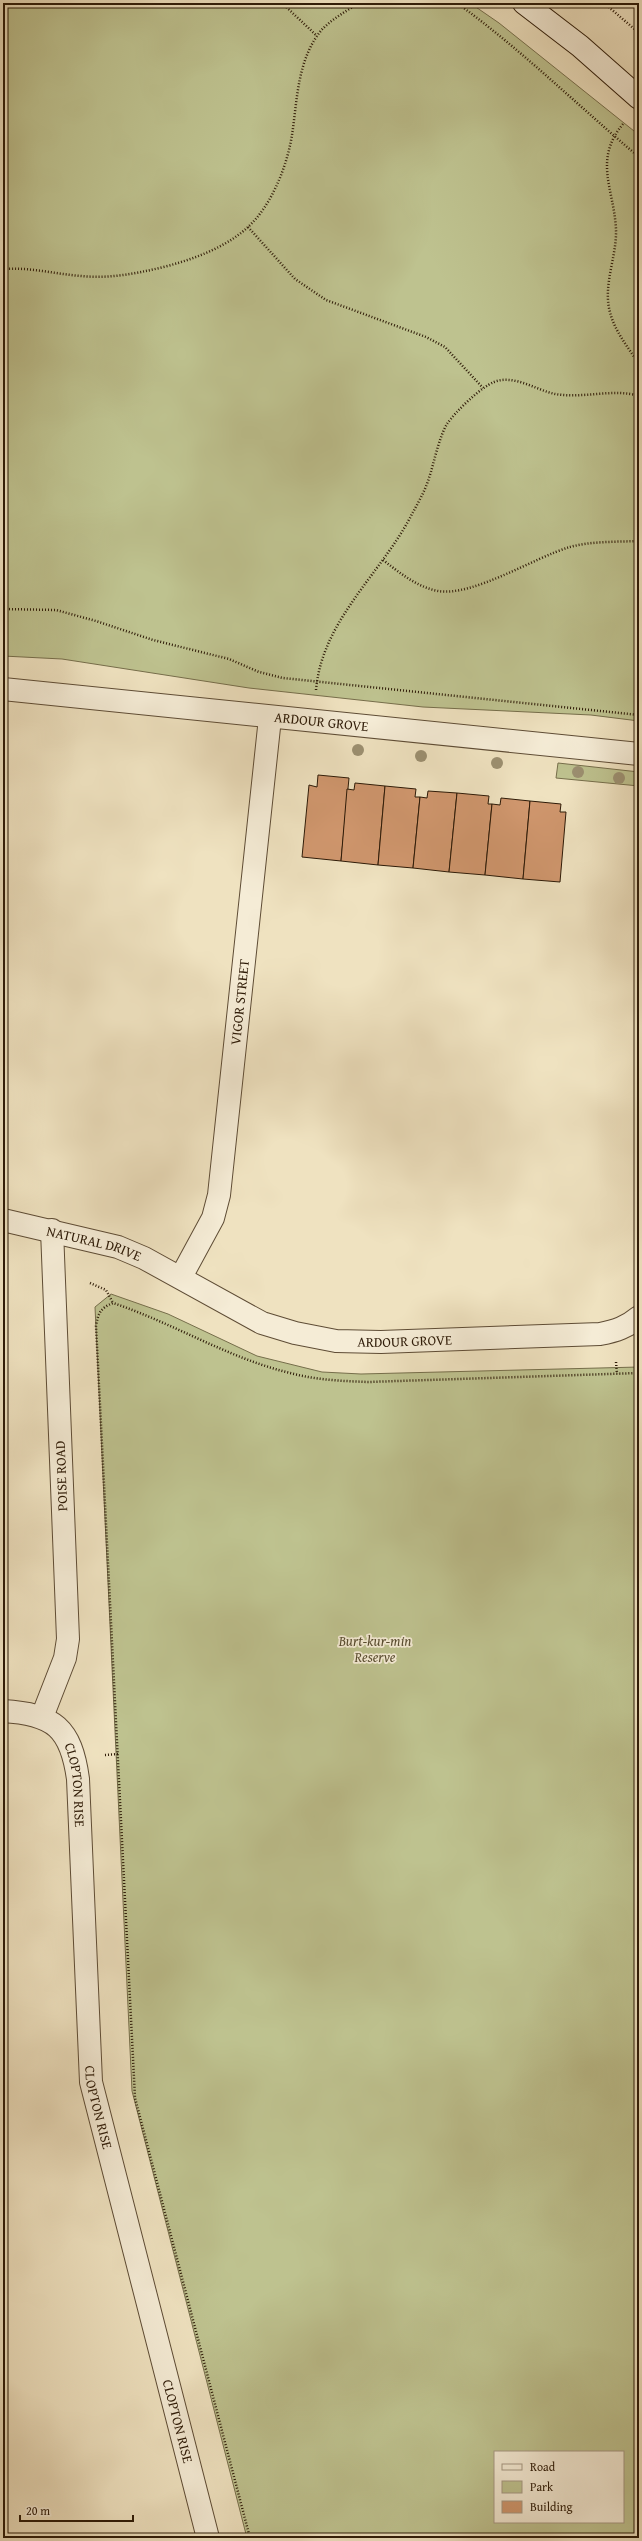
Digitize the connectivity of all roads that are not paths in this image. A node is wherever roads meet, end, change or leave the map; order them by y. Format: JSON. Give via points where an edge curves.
{"nodes":[{"id":1,"x":524,"y":3,"type":"edge"},
{"id":2,"x":639,"y":98,"type":"edge"},
{"id":3,"x":3,"y":689,"type":"edge"},
{"id":4,"x":270,"y":718,"type":"junction"},
{"id":5,"x":639,"y":754,"type":"edge"},
{"id":6,"x":3,"y":1220,"type":"edge"},
{"id":7,"x":52,"y":1230,"type":"junction"},
{"id":8,"x":181,"y":1277,"type":"junction"},
{"id":9,"x":639,"y":1317,"type":"edge"},
{"id":10,"x":3,"y":1712,"type":"edge"},
{"id":11,"x":42,"y":1717,"type":"junction"},
{"id":12,"x":208,"y":2538,"type":"edge"}],
"edges":[{"from":1,"to":2,"type":"street","via":[[580,46]]},
{"from":3,"to":4,"type":"street","name":"ARDOUR GROVE"},
{"from":4,"to":5,"type":"street","name":"ARDOUR GROVE"},
{"from":4,"to":8,"type":"street","name":"VIGOR STREET","via":[[219,1195],[213,1218]]},
{"from":6,"to":7,"type":"street","name":"NATURAL DRIVE"},
{"from":7,"to":8,"type":"street","name":"NATURAL DRIVE","via":[[118,1247]]},
{"from":7,"to":11,"type":"street","name":"POISE ROAD","via":[[68,1639],[65,1658]]},
{"from":8,"to":9,"type":"street","name":"ARDOUR GROVE","via":[[262,1323],[294,1333],[336,1341],[381,1342],[600,1334],[615,1332]]},
{"from":10,"to":11,"type":"street","name":"CLOPTON RISE"},
{"from":11,"to":12,"type":"street","name":"CLOPTON RISE","via":[[59,1728],[75,1757],[91,2082]]}]}
